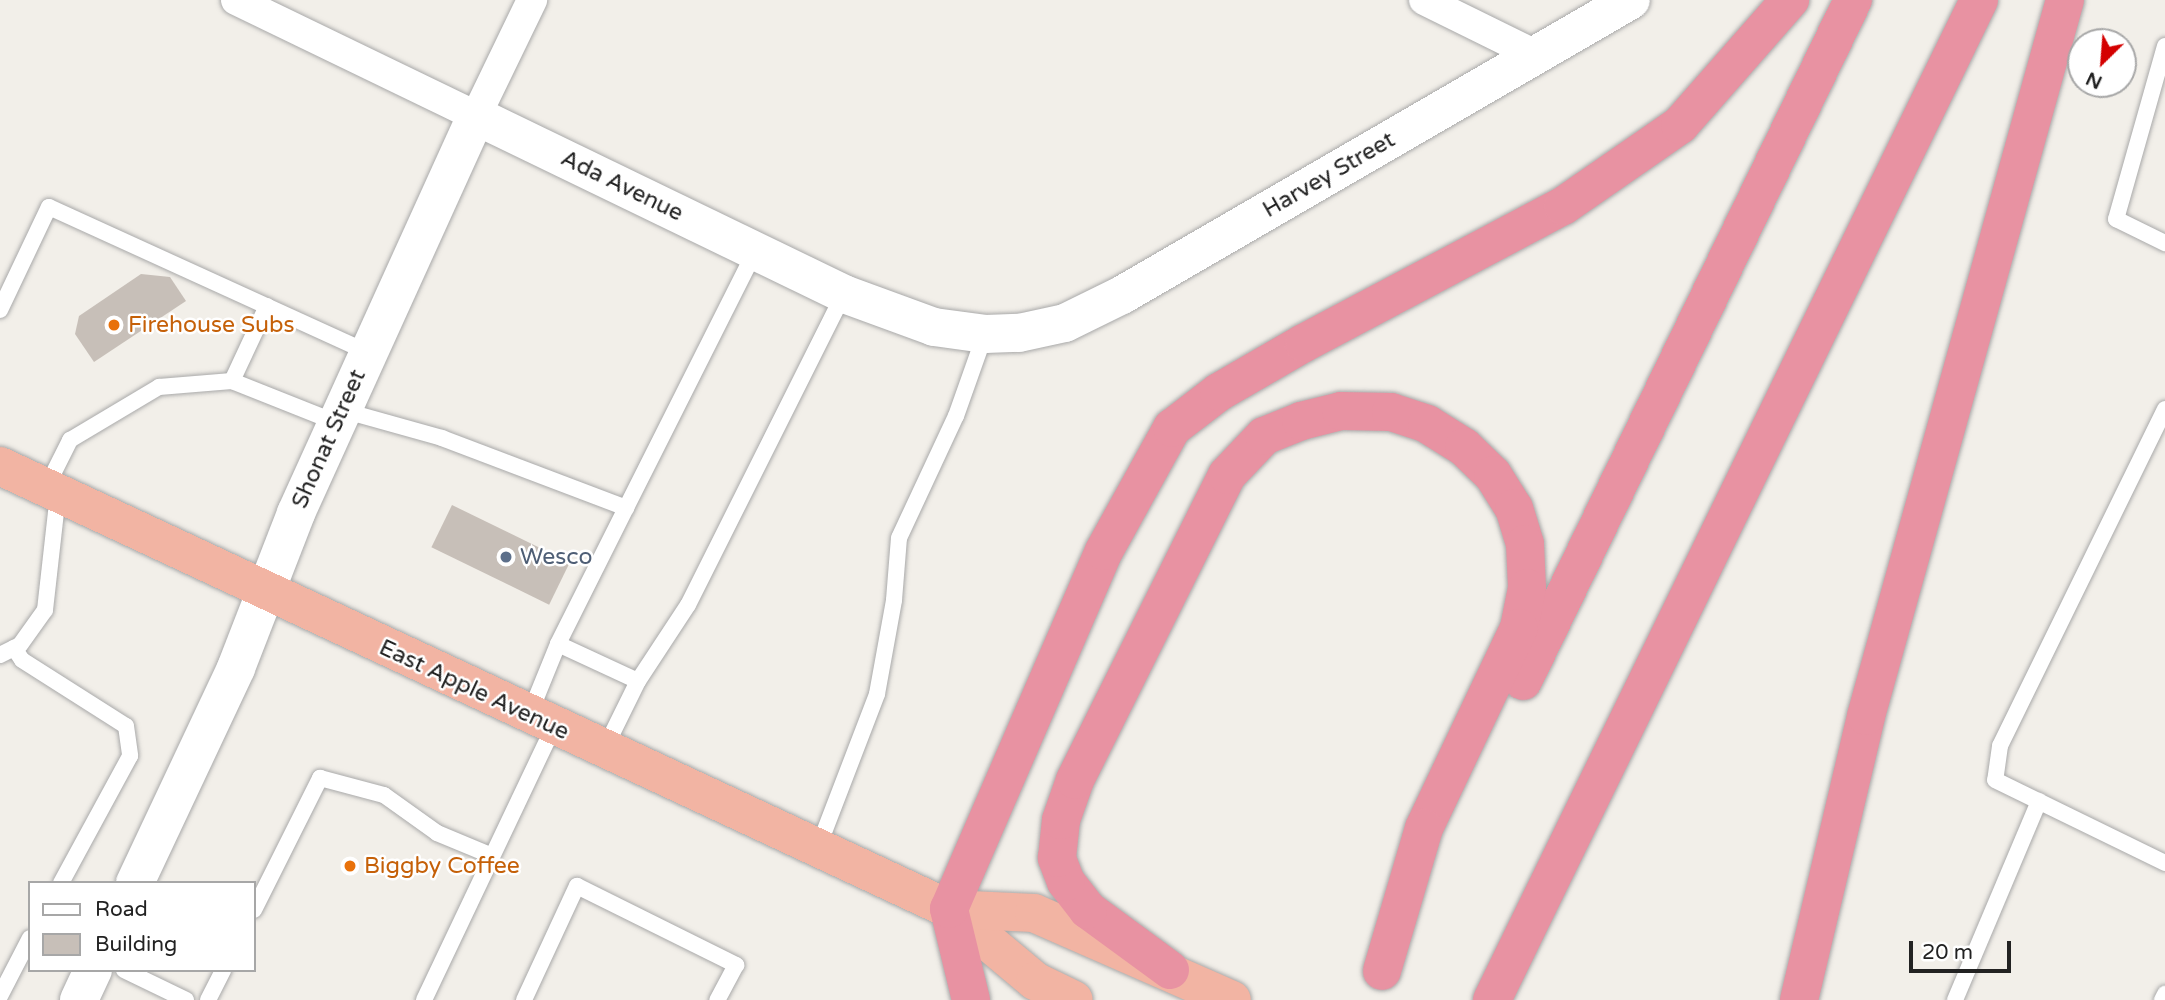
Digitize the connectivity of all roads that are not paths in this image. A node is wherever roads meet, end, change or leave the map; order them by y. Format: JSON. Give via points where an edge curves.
{"nodes":[{"id":1,"x":236,"y":0,"type":"edge"},
{"id":2,"x":532,"y":0,"type":"edge"},
{"id":3,"x":1424,"y":0,"type":"edge"},
{"id":4,"x":1631,"y":0,"type":"edge"},
{"id":5,"x":1790,"y":0,"type":"edge"},
{"id":6,"x":1853,"y":0,"type":"edge"},
{"id":7,"x":1979,"y":0,"type":"edge"},
{"id":8,"x":2065,"y":0,"type":"edge"},
{"id":9,"x":2165,"y":46,"type":"edge"},
{"id":10,"x":1538,"y":56,"type":"junction"},
{"id":11,"x":476,"y":116,"type":"junction"},
{"id":12,"x":2165,"y":243,"type":"edge"},
{"id":13,"x":755,"y":251,"type":"junction"},
{"id":14,"x":844,"y":294,"type":"junction"},
{"id":15,"x":267,"y":306,"type":"junction"},
{"id":16,"x":0,"y":310,"type":"edge"},
{"id":17,"x":1002,"y":334,"type":"junction"},
{"id":18,"x":367,"y":352,"type":"junction"},
{"id":19,"x":232,"y":381,"type":"junction"},
{"id":20,"x":2165,"y":409,"type":"edge"},
{"id":21,"x":338,"y":416,"type":"junction"},
{"id":22,"x":0,"y":466,"type":"edge"},
{"id":23,"x":52,"y":491,"type":"junction"},
{"id":24,"x":626,"y":508,"type":"junction"},
{"id":25,"x":263,"y":592,"type":"junction"},
{"id":26,"x":558,"y":645,"type":"junction"},
{"id":27,"x":7,"y":651,"type":"edge"},
{"id":28,"x":638,"y":681,"type":"junction"},
{"id":29,"x":541,"y":721,"type":"junction"},
{"id":30,"x":604,"y":750,"type":"junction"},
{"id":31,"x":2039,"y":802,"type":"junction"},
{"id":32,"x":818,"y":848,"type":"junction"},
{"id":33,"x":490,"y":855,"type":"junction"},
{"id":34,"x":2165,"y":863,"type":"edge"},
{"id":35,"x":62,"y":881,"type":"edge"},
{"id":36,"x":136,"y":881,"type":"edge"},
{"id":37,"x":256,"y":906,"type":"edge"},
{"id":38,"x":949,"y":909,"type":"junction"},
{"id":39,"x":28,"y":942,"type":"edge"},
{"id":40,"x":1170,"y":970,"type":"junction"},
{"id":41,"x":92,"y":972,"type":"edge"},
{"id":42,"x":128,"y":972,"type":"edge"},
{"id":43,"x":222,"y":972,"type":"edge"},
{"id":44,"x":1375,"y":986,"type":"edge"},
{"id":45,"x":2165,"y":994,"type":"edge"},
{"id":46,"x":0,"y":996,"type":"edge"},
{"id":47,"x":79,"y":1000,"type":"edge"},
{"id":48,"x":186,"y":1000,"type":"edge"},
{"id":49,"x":208,"y":1000,"type":"edge"},
{"id":50,"x":424,"y":1000,"type":"edge"},
{"id":51,"x":524,"y":1000,"type":"edge"},
{"id":52,"x":718,"y":1000,"type":"edge"},
{"id":53,"x":971,"y":1000,"type":"edge"},
{"id":54,"x":1073,"y":1000,"type":"edge"},
{"id":55,"x":1233,"y":1000,"type":"edge"},
{"id":56,"x":1492,"y":1000,"type":"edge"},
{"id":57,"x":1799,"y":1000,"type":"edge"},
{"id":58,"x":1955,"y":1000,"type":"edge"},
{"id":59,"x":2162,"y":1000,"type":"edge"}],
"edges":[{"from":1,"to":11,"type":"street","name":"Ada Avenue"},
{"from":2,"to":11,"type":"street","name":"Shonat Street"},
{"from":3,"to":10,"type":"street"},
{"from":4,"to":10,"type":"street","name":"Harvey Street"},
{"from":5,"to":38,"type":"highway","via":[[1680,125],[1563,206],[1304,343],[1219,392],[1172,428],[1104,551]]},
{"from":6,"to":44,"type":"highway"},
{"from":7,"to":56,"type":"highway"},
{"from":8,"to":57,"type":"highway","via":[[1866,716]]},
{"from":9,"to":12,"type":"lane","via":[[2116,219]]},
{"from":10,"to":17,"type":"street","name":"Harvey Street","via":[[1122,295],[1065,323]]},
{"from":11,"to":13,"type":"street","name":"Ada Avenue"},
{"from":11,"to":18,"type":"street","name":"Shonat Street"},
{"from":13,"to":14,"type":"street","name":"Ada Avenue"},
{"from":13,"to":24,"type":"lane"},
{"from":14,"to":17,"type":"street","name":"Ada Avenue","via":[[934,327]]},
{"from":14,"to":28,"type":"lane","via":[[688,605]]},
{"from":15,"to":16,"type":"lane","via":[[50,207]]},
{"from":15,"to":18,"type":"lane"},
{"from":15,"to":19,"type":"lane"},
{"from":17,"to":32,"type":"lane","via":[[956,416],[899,538],[894,600],[877,694]]},
{"from":18,"to":21,"type":"street","name":"Shonat Street"},
{"from":19,"to":21,"type":"lane"},
{"from":19,"to":23,"type":"lane","via":[[159,387],[70,440]]},
{"from":20,"to":31,"type":"lane","via":[[2000,746],[1995,780]]},
{"from":21,"to":24,"type":"lane","via":[[442,438]]},
{"from":21,"to":25,"type":"street","name":"Shonat Street"},
{"from":22,"to":23,"type":"highway","name":"East Apple Avenue"},
{"from":23,"to":25,"type":"highway","name":"East Apple Avenue"},
{"from":23,"to":27,"type":"lane","via":[[45,610]]},
{"from":24,"to":26,"type":"lane"},
{"from":25,"to":29,"type":"highway","name":"East Apple Avenue"},
{"from":25,"to":36,"type":"street","name":"Shonat Street","via":[[236,668]]},
{"from":26,"to":28,"type":"lane"},
{"from":26,"to":29,"type":"lane"},
{"from":27,"to":35,"type":"lane","via":[[126,726],[130,756]]},
{"from":28,"to":30,"type":"lane"},
{"from":29,"to":30,"type":"highway","name":"East Apple Avenue"},
{"from":29,"to":33,"type":"lane"},
{"from":30,"to":32,"type":"highway","name":"East Apple Avenue"},
{"from":31,"to":34,"type":"lane"},
{"from":31,"to":58,"type":"lane"},
{"from":32,"to":38,"type":"highway","name":"East Apple Avenue"},
{"from":33,"to":37,"type":"lane","via":[[437,832],[384,795],[320,778]]},
{"from":33,"to":50,"type":"lane"},
{"from":38,"to":40,"type":"highway","name":"East Apple Avenue","via":[[1034,913]]},
{"from":38,"to":53,"type":"highway"},
{"from":38,"to":54,"type":"highway","name":"East Apple Avenue","via":[[1035,981]]},
{"from":39,"to":46,"type":"lane"},
{"from":40,"to":44,"type":"highway","via":[[1088,910],[1066,882],[1058,858],[1061,820],[1074,780],[1227,475],[1264,436],[1301,421],[1341,411],[1391,412],[1427,424],[1464,447],[1493,475],[1514,508],[1525,544],[1527,588],[1520,628],[1424,828]]},
{"from":40,"to":55,"type":"highway","name":"East Apple Avenue"},
{"from":41,"to":47,"type":"street"},
{"from":42,"to":48,"type":"lane"},
{"from":43,"to":49,"type":"lane"},
{"from":45,"to":59,"type":"lane"},
{"from":51,"to":52,"type":"lane","via":[[577,886],[736,965]]}]}
